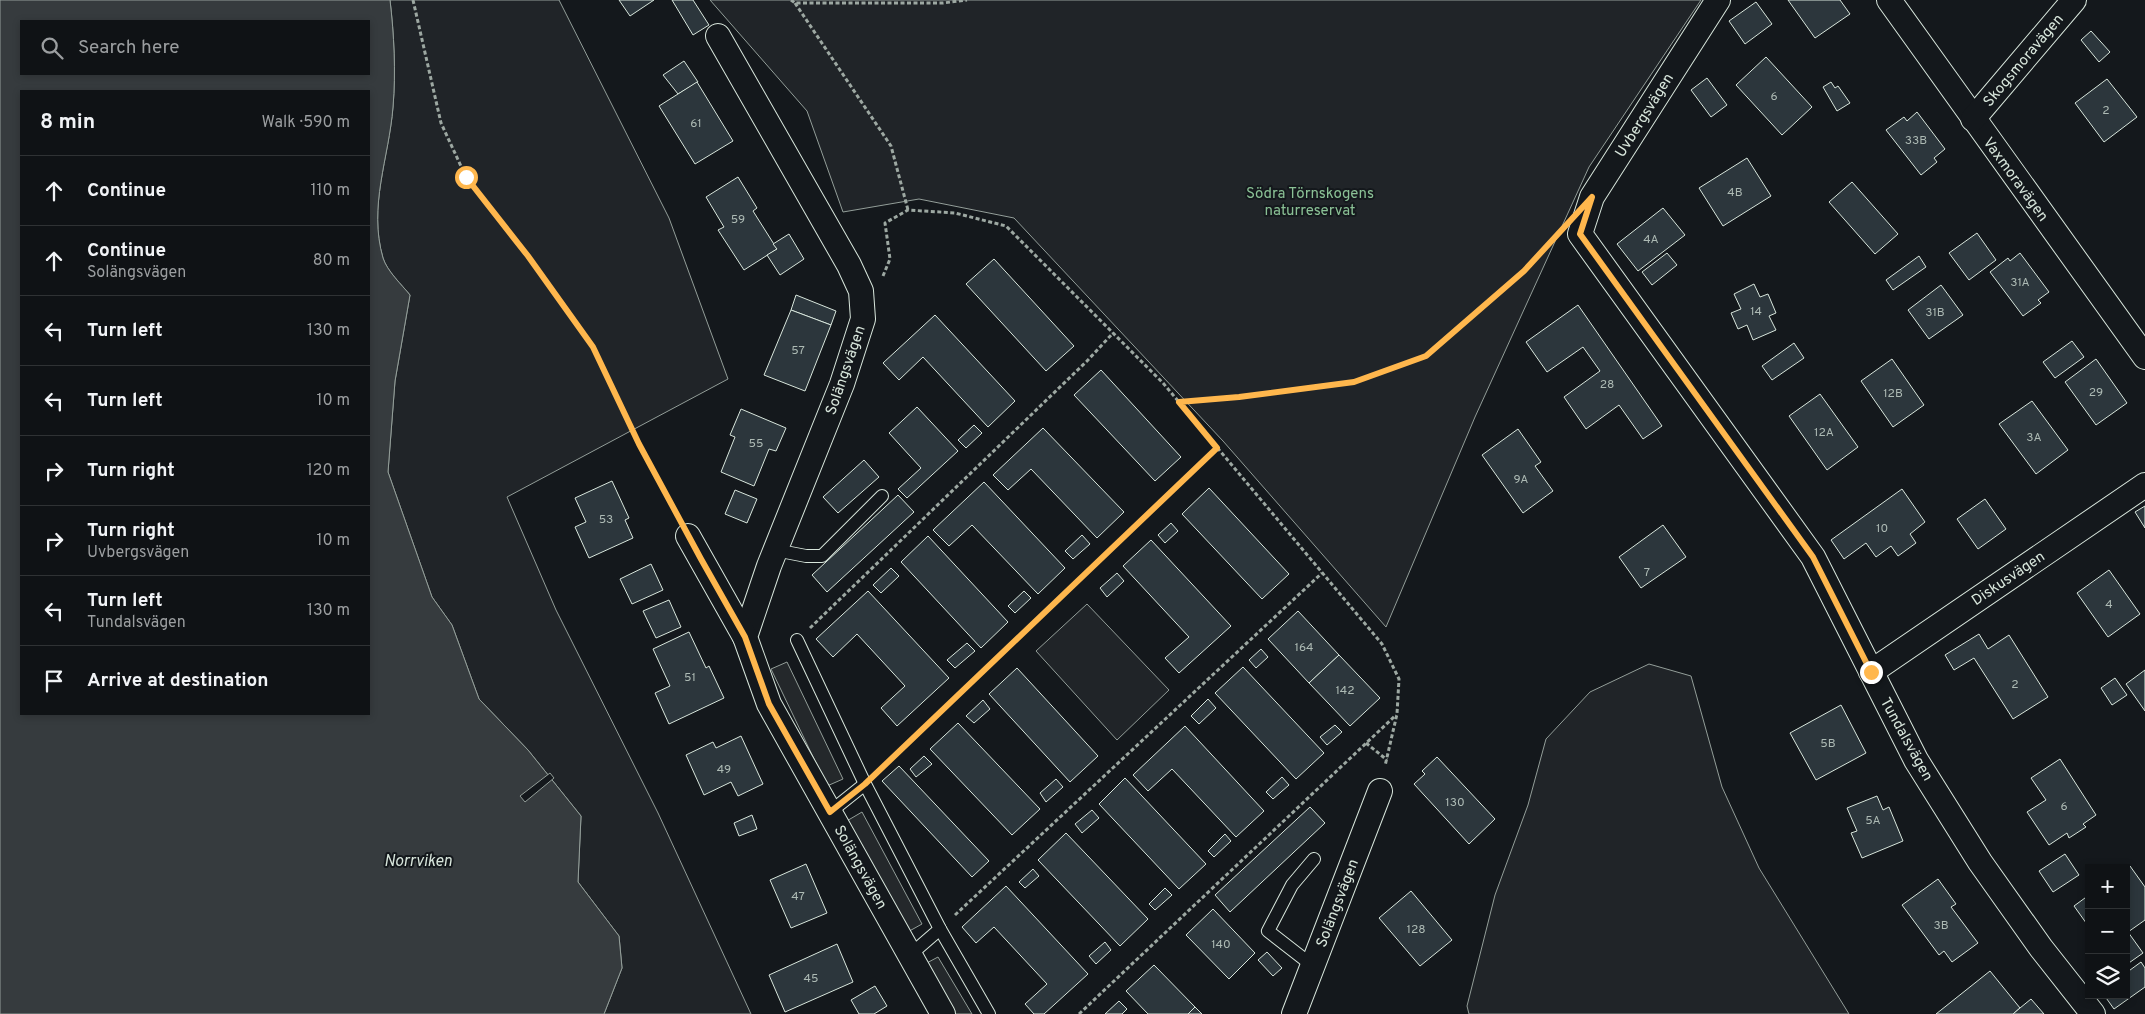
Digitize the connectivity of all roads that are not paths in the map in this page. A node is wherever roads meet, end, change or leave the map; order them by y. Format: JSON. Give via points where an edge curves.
{"nodes":[{"id":1,"x":1718,"y":0,"type":"edge"},
{"id":2,"x":1889,"y":0,"type":"edge"},
{"id":3,"x":2074,"y":0,"type":"edge"},
{"id":4,"x":718,"y":36,"type":"dead end"},
{"id":5,"x":1973,"y":119,"type":"junction"},
{"id":6,"x":1569,"y":234,"type":"joint"},
{"id":7,"x":2145,"y":357,"type":"edge"},
{"id":8,"x":2145,"y":485,"type":"edge"},
{"id":9,"x":882,"y":496,"type":"dead end"},
{"id":10,"x":688,"y":536,"type":"road end"},
{"id":11,"x":775,"y":550,"type":"junction"},
{"id":12,"x":745,"y":637,"type":"junction"},
{"id":13,"x":797,"y":640,"type":"road end"},
{"id":14,"x":1871,"y":672,"type":"junction"},
{"id":15,"x":865,"y":784,"type":"junction"},
{"id":16,"x":1380,"y":791,"type":"road end"},
{"id":17,"x":830,"y":812,"type":"junction"},
{"id":18,"x":1314,"y":859,"type":"dead end"},
{"id":19,"x":940,"y":929,"type":"junction"},
{"id":20,"x":910,"y":955,"type":"junction"},
{"id":21,"x":1313,"y":966,"type":"junction"},
{"id":22,"x":943,"y":1014,"type":"edge"},
{"id":23,"x":989,"y":1014,"type":"edge"},
{"id":24,"x":1294,"y":1014,"type":"edge"},
{"id":25,"x":2093,"y":1014,"type":"edge"}],
"edges":[{"from":1,"to":6,"type":"street","name":"Uvbergsvägen"},
{"from":2,"to":5,"type":"street","name":"Vaxmoravägen"},
{"from":3,"to":5,"type":"street","name":"Skogsmoravägen"},
{"from":4,"to":11,"type":"street","name":"Solängsvägen","via":[[850,265],[861,291],[863,319],[842,384]]},
{"from":5,"to":7,"type":"street","name":"Vaxmoravägen"},
{"from":6,"to":14,"type":"street","name":"Tundalsvägen","via":[[1813,557]]},
{"from":8,"to":14,"type":"street","name":"Diskusvägen"},
{"from":9,"to":11,"type":"lane","via":[[822,556]]},
{"from":10,"to":12,"type":"street","name":"Solängsvägen"},
{"from":11,"to":12,"type":"street","name":"Solängsvägen"},
{"from":12,"to":17,"type":"street","name":"Solängsvägen","via":[[769,704]]},
{"from":13,"to":15,"type":"lane"},
{"from":14,"to":25,"type":"street","name":"Tundalsvägen","via":[[1916,760],[1980,862]]},
{"from":15,"to":17,"type":"lane"},
{"from":15,"to":19,"type":"lane"},
{"from":16,"to":21,"type":"street","name":"Solängsvägen"},
{"from":17,"to":20,"type":"street","name":"Solängsvägen"},
{"from":18,"to":21,"type":"lane","via":[[1292,885],[1268,931]]},
{"from":19,"to":20,"type":"lane"},
{"from":19,"to":23,"type":"lane"},
{"from":20,"to":22,"type":"street","name":"Solängsvägen"},
{"from":21,"to":24,"type":"street","name":"Solängsvägen"}]}
